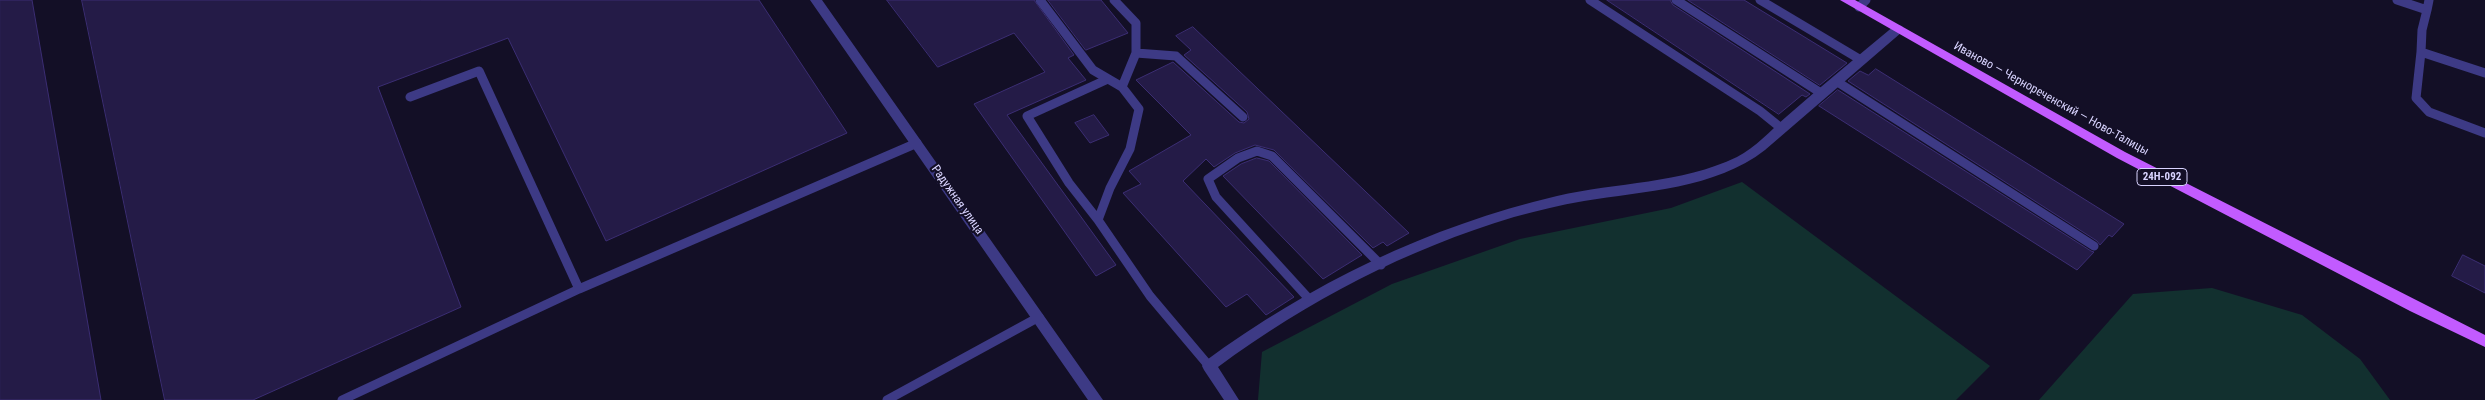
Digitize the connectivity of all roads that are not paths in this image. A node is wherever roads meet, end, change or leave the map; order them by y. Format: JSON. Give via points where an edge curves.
{"nodes":[{"id":1,"x":816,"y":0,"type":"edge"},
{"id":2,"x":1040,"y":0,"type":"edge"},
{"id":3,"x":1114,"y":0,"type":"edge"},
{"id":4,"x":1590,"y":0,"type":"edge"},
{"id":5,"x":1676,"y":0,"type":"edge"},
{"id":6,"x":1760,"y":0,"type":"edge"},
{"id":7,"x":1846,"y":0,"type":"edge"},
{"id":8,"x":2397,"y":0,"type":"edge"},
{"id":9,"x":2429,"y":0,"type":"edge"},
{"id":10,"x":1862,"y":4,"type":"edge"},
{"id":11,"x":2427,"y":10,"type":"junction"},
{"id":12,"x":1898,"y":29,"type":"junction"},
{"id":13,"x":2421,"y":52,"type":"junction"},
{"id":14,"x":1136,"y":54,"type":"junction"},
{"id":15,"x":1861,"y":60,"type":"junction"},
{"id":16,"x":2485,"y":73,"type":"edge"},
{"id":17,"x":1108,"y":79,"type":"junction"},
{"id":18,"x":1836,"y":81,"type":"junction"},
{"id":19,"x":1122,"y":87,"type":"junction"},
{"id":20,"x":1822,"y":93,"type":"junction"},
{"id":21,"x":410,"y":97,"type":"dead end"},
{"id":22,"x":1242,"y":118,"type":"dead end"},
{"id":23,"x":1781,"y":128,"type":"junction"},
{"id":24,"x":2485,"y":133,"type":"edge"},
{"id":25,"x":917,"y":143,"type":"junction"},
{"id":26,"x":1098,"y":220,"type":"junction"},
{"id":27,"x":2094,"y":246,"type":"dead end"},
{"id":28,"x":1380,"y":264,"type":"junction"},
{"id":29,"x":579,"y":289,"type":"junction"},
{"id":30,"x":1310,"y":300,"type":"junction"},
{"id":31,"x":1039,"y":317,"type":"junction"},
{"id":32,"x":2485,"y":341,"type":"edge"},
{"id":33,"x":1210,"y":366,"type":"junction"},
{"id":34,"x":342,"y":400,"type":"edge"},
{"id":35,"x":887,"y":400,"type":"edge"},
{"id":36,"x":1096,"y":400,"type":"edge"},
{"id":37,"x":1232,"y":400,"type":"edge"}],
"edges":[{"from":1,"to":25,"type":"street","name":"Радужная улица"},
{"from":2,"to":17,"type":"lane","via":[[1093,70]]},
{"from":3,"to":14,"type":"lane","via":[[1136,23]]},
{"from":4,"to":23,"type":"lane"},
{"from":5,"to":20,"type":"lane"},
{"from":6,"to":15,"type":"lane"},
{"from":7,"to":10,"type":"main road","name":"Иваново — Чернореченский — Ново-Талицы","number":"24Н-092"},
{"from":8,"to":11,"type":"lane"},
{"from":9,"to":11,"type":"lane"},
{"from":10,"to":12,"type":"main road","name":"Иваново — Чернореченский — Ново-Талицы","number":"24Н-092"},
{"from":11,"to":13,"type":"lane"},
{"from":12,"to":15,"type":"street"},
{"from":12,"to":32,"type":"main road","name":"Иваново — Чернореченский — Ново-Талицы","number":"24Н-092","via":[[2121,155]]},
{"from":13,"to":16,"type":"lane"},
{"from":13,"to":24,"type":"lane","via":[[2416,98],[2429,112]]},
{"from":14,"to":19,"type":"lane"},
{"from":14,"to":22,"type":"lane","via":[[1176,56]]},
{"from":15,"to":18,"type":"street"},
{"from":17,"to":19,"type":"lane"},
{"from":17,"to":26,"type":"lane","via":[[1027,116],[1064,178]]},
{"from":18,"to":20,"type":"street"},
{"from":18,"to":27,"type":"lane"},
{"from":19,"to":26,"type":"lane","via":[[1140,109],[1130,149]]},
{"from":20,"to":23,"type":"street"},
{"from":21,"to":29,"type":"lane","via":[[479,71]]},
{"from":23,"to":28,"type":"street","via":[[1743,160],[1704,176],[1559,201],[1494,218]]},
{"from":25,"to":29,"type":"lane"},
{"from":25,"to":31,"type":"street","name":"Радужная улица"},
{"from":26,"to":33,"type":"lane","via":[[1153,302]]},
{"from":28,"to":30,"type":"street"},
{"from":28,"to":30,"type":"lane","via":[[1272,156],[1257,151],[1238,158],[1208,179],[1216,196]]},
{"from":29,"to":34,"type":"lane"},
{"from":30,"to":33,"type":"street","via":[[1245,337]]},
{"from":31,"to":35,"type":"lane"},
{"from":31,"to":36,"type":"street","name":"Радужная улица"},
{"from":33,"to":37,"type":"street"}]}
